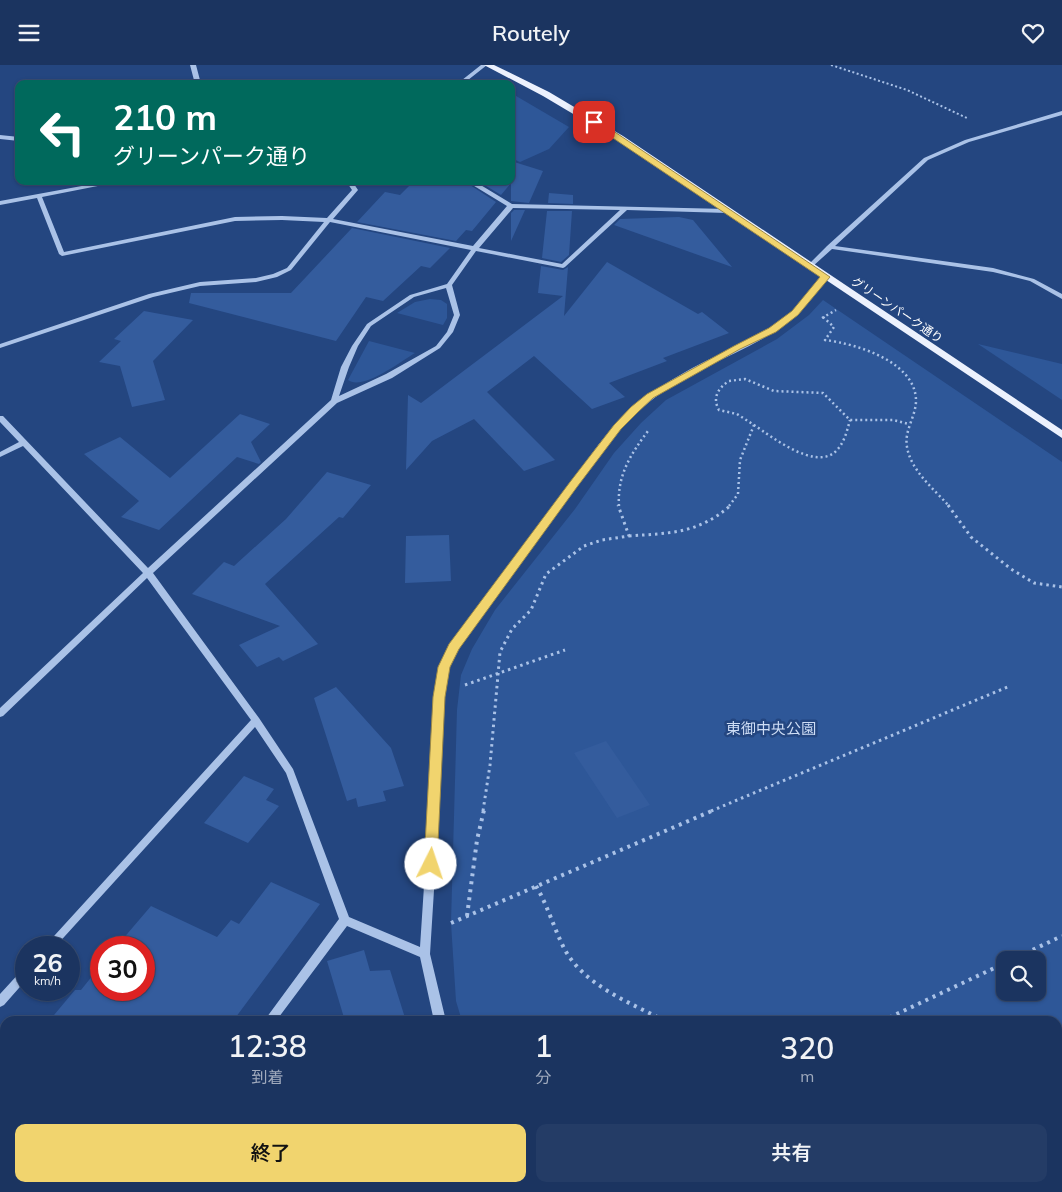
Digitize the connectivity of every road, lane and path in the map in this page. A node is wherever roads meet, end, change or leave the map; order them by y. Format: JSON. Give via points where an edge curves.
{"nodes":[{"id":1,"x":193,"y":65,"type":"edge"},
{"id":2,"x":484,"y":65,"type":"edge"},
{"id":3,"x":488,"y":65,"type":"edge"},
{"id":4,"x":831,"y":65,"type":"edge"},
{"id":5,"x":197,"y":80,"type":"edge"},
{"id":6,"x":464,"y":80,"type":"edge"},
{"id":7,"x":1062,"y":113,"type":"edge"},
{"id":8,"x":996,"y":132,"type":"junction"},
{"id":9,"x":0,"y":137,"type":"edge"},
{"id":10,"x":15,"y":139,"type":"edge"},
{"id":11,"x":98,"y":185,"type":"edge"},
{"id":12,"x":352,"y":185,"type":"edge"},
{"id":13,"x":476,"y":185,"type":"edge"},
{"id":14,"x":39,"y":196,"type":"junction"},
{"id":15,"x":0,"y":203,"type":"edge"},
{"id":16,"x":511,"y":206,"type":"junction"},
{"id":17,"x":625,"y":209,"type":"junction"},
{"id":18,"x":727,"y":211,"type":"junction"},
{"id":19,"x":329,"y":221,"type":"junction"},
{"id":20,"x":829,"y":247,"type":"junction"},
{"id":21,"x":475,"y":248,"type":"junction"},
{"id":22,"x":810,"y":266,"type":"junction"},
{"id":23,"x":825,"y":277,"type":"junction"},
{"id":24,"x":449,"y":285,"type":"junction"},
{"id":25,"x":1062,"y":297,"type":"edge"},
{"id":26,"x":838,"y":309,"type":"dead end"},
{"id":27,"x":819,"y":314,"type":"dead end"},
{"id":28,"x":823,"y":317,"type":"junction"},
{"id":29,"x":814,"y":323,"type":"dead end"},
{"id":30,"x":0,"y":346,"type":"edge"},
{"id":31,"x":334,"y":401,"type":"junction"},
{"id":32,"x":0,"y":418,"type":"edge"},
{"id":33,"x":850,"y":420,"type":"junction"},
{"id":34,"x":909,"y":424,"type":"junction"},
{"id":35,"x":652,"y":425,"type":"dead end"},
{"id":36,"x":754,"y":425,"type":"junction"},
{"id":37,"x":1062,"y":435,"type":"edge"},
{"id":38,"x":23,"y":443,"type":"junction"},
{"id":39,"x":0,"y":455,"type":"edge"},
{"id":40,"x":629,"y":536,"type":"junction"},
{"id":41,"x":148,"y":573,"type":"junction"},
{"id":42,"x":1062,"y":587,"type":"edge"},
{"id":43,"x":565,"y":651,"type":"dead end"},
{"id":44,"x":498,"y":674,"type":"junction"},
{"id":45,"x":1010,"y":685,"type":"dead end"},
{"id":46,"x":460,"y":687,"type":"dead end"},
{"id":47,"x":0,"y":714,"type":"edge"},
{"id":48,"x":256,"y":720,"type":"junction"},
{"id":49,"x":536,"y":886,"type":"junction"},
{"id":50,"x":467,"y":916,"type":"junction"},
{"id":51,"x":345,"y":920,"type":"junction"},
{"id":52,"x":451,"y":923,"type":"dead end"},
{"id":53,"x":59,"y":936,"type":"edge"},
{"id":54,"x":1062,"y":936,"type":"edge"},
{"id":55,"x":1030,"y":951,"type":"edge"},
{"id":56,"x":424,"y":954,"type":"junction"},
{"id":57,"x":996,"y":967,"type":"edge"},
{"id":58,"x":15,"y":985,"type":"edge"},
{"id":59,"x":0,"y":1002,"type":"edge"},
{"id":60,"x":274,"y":1016,"type":"edge"},
{"id":61,"x":439,"y":1016,"type":"edge"},
{"id":62,"x":656,"y":1016,"type":"edge"},
{"id":63,"x":893,"y":1016,"type":"edge"}],
"edges":[{"from":1,"to":5,"type":"street"},
{"from":2,"to":6,"type":"street"},
{"from":3,"to":18,"type":"main road","name":"グリーンパーク通り","via":[[589,119]]},
{"from":4,"to":8,"type":"path","via":[[908,91]]},
{"from":7,"to":8,"type":"street"},
{"from":8,"to":20,"type":"street","via":[[926,159]]},
{"from":9,"to":10,"type":"street"},
{"from":11,"to":14,"type":"street"},
{"from":12,"to":19,"type":"street","via":[[355,190]]},
{"from":13,"to":16,"type":"street"},
{"from":14,"to":15,"type":"street"},
{"from":14,"to":19,"type":"street","via":[[62,254],[236,219]]},
{"from":16,"to":17,"type":"street"},
{"from":16,"to":21,"type":"street"},
{"from":17,"to":18,"type":"street"},
{"from":17,"to":21,"type":"street","via":[[564,266]]},
{"from":18,"to":22,"type":"main road","name":"グリーンパーク通り"},
{"from":19,"to":21,"type":"street"},
{"from":19,"to":30,"type":"street","via":[[289,269],[275,276],[200,284],[151,295]]},
{"from":20,"to":22,"type":"street"},
{"from":20,"to":25,"type":"street","via":[[992,270],[1032,280]]},
{"from":21,"to":24,"type":"street"},
{"from":22,"to":23,"type":"main road","name":"グリーンパーク通り"},
{"from":23,"to":37,"type":"main road","name":"グリーンパーク通り"},
{"from":23,"to":56,"type":"street","via":[[795,313],[773,330],[650,396],[634,409],[605,443],[454,647],[444,667],[439,697]]},
{"from":24,"to":31,"type":"street","via":[[412,296],[369,325],[354,346]]},
{"from":24,"to":31,"type":"street","via":[[456,315],[450,332],[438,347],[389,376]]},
{"from":26,"to":28,"type":"path"},
{"from":27,"to":28,"type":"path"},
{"from":28,"to":29,"type":"path"},
{"from":28,"to":34,"type":"path","via":[[834,327],[825,340],[850,343],[867,350],[905,373],[916,393],[916,405]]},
{"from":31,"to":41,"type":"street"},
{"from":32,"to":38,"type":"street"},
{"from":33,"to":34,"type":"path","via":[[893,420]]},
{"from":33,"to":36,"type":"path","via":[[846,438],[839,449],[832,456],[820,458],[796,451]]},
{"from":33,"to":36,"type":"path","via":[[823,393],[766,390],[750,379],[727,380],[721,386],[716,407],[737,414]]},
{"from":34,"to":42,"type":"path","via":[[906,435],[911,459],[950,506],[965,531],[1026,579]]},
{"from":35,"to":40,"type":"path","via":[[619,479],[619,503]]},
{"from":36,"to":40,"type":"path","via":[[740,457],[738,495],[732,504],[697,529]]},
{"from":38,"to":39,"type":"street"},
{"from":38,"to":41,"type":"street"},
{"from":40,"to":44,"type":"path","via":[[584,546],[546,574],[531,610],[512,629],[504,643]]},
{"from":41,"to":47,"type":"street"},
{"from":41,"to":48,"type":"street"},
{"from":43,"to":44,"type":"path"},
{"from":44,"to":46,"type":"path"},
{"from":44,"to":50,"type":"path","via":[[490,765]]},
{"from":45,"to":49,"type":"path"},
{"from":48,"to":51,"type":"street","via":[[290,772]]},
{"from":48,"to":53,"type":"street"},
{"from":49,"to":50,"type":"path"},
{"from":49,"to":62,"type":"path","via":[[547,902],[574,963],[588,978]]},
{"from":50,"to":52,"type":"path"},
{"from":51,"to":56,"type":"street"},
{"from":51,"to":60,"type":"street"},
{"from":54,"to":55,"type":"path"},
{"from":56,"to":61,"type":"street"},
{"from":57,"to":63,"type":"path"},
{"from":58,"to":59,"type":"street"}]}
